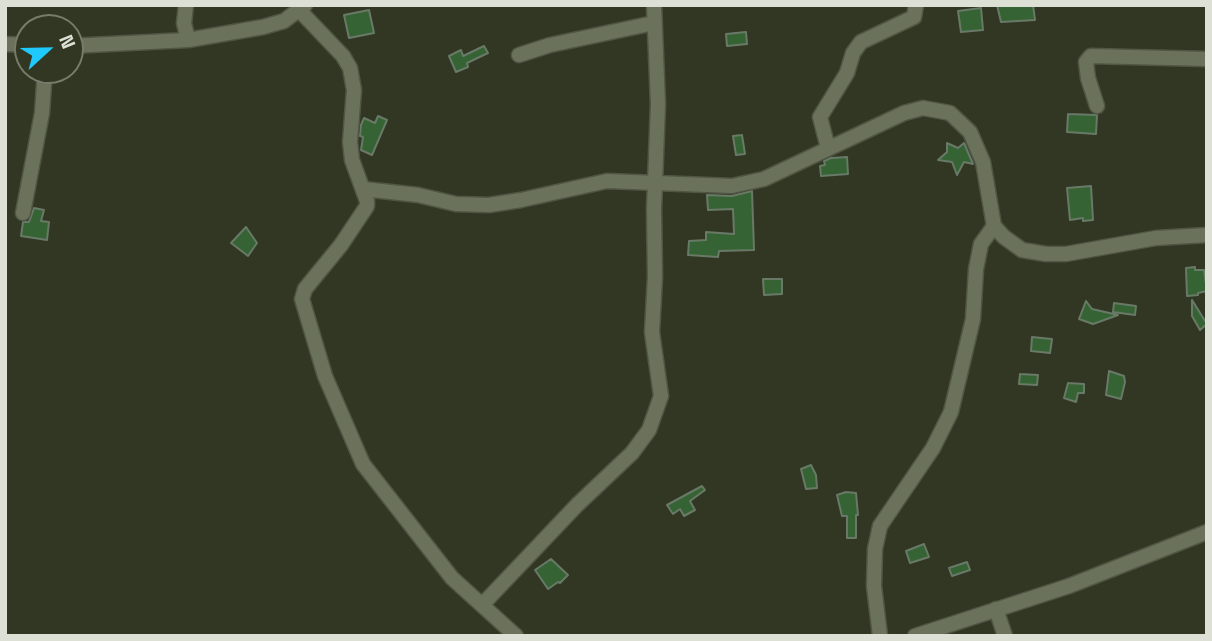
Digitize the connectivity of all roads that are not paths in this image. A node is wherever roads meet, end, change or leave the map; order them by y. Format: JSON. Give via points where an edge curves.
{"nodes":[{"id":1,"x":186,"y":5,"type":"edge"},
{"id":2,"x":654,"y":5,"type":"edge"},
{"id":3,"x":916,"y":5,"type":"edge"},
{"id":4,"x":302,"y":8,"type":"edge"},
{"id":5,"x":654,"y":23,"type":"junction"},
{"id":6,"x":188,"y":40,"type":"junction"},
{"id":7,"x":84,"y":45,"type":"edge"},
{"id":8,"x":519,"y":55,"type":"dead end"},
{"id":9,"x":1207,"y":59,"type":"edge"},
{"id":10,"x":44,"y":84,"type":"edge"},
{"id":11,"x":1097,"y":106,"type":"dead end"},
{"id":12,"x":828,"y":148,"type":"junction"},
{"id":13,"x":654,"y":181,"type":"junction"},
{"id":14,"x":363,"y":189,"type":"junction"},
{"id":15,"x":23,"y":213,"type":"dead end"},
{"id":16,"x":994,"y":226,"type":"junction"},
{"id":17,"x":1207,"y":235,"type":"edge"},
{"id":18,"x":1207,"y":532,"type":"edge"},
{"id":19,"x":482,"y":605,"type":"junction"},
{"id":20,"x":996,"y":609,"type":"junction"},
{"id":21,"x":516,"y":636,"type":"edge"},
{"id":22,"x":880,"y":636,"type":"edge"},
{"id":23,"x":915,"y":636,"type":"edge"},
{"id":24,"x":1005,"y":636,"type":"edge"}],
"edges":[{"from":1,"to":6,"type":"street"},
{"from":2,"to":5,"type":"street"},
{"from":3,"to":12,"type":"street","via":[[914,17],[861,42],[853,53],[847,74],[820,117]]},
{"from":4,"to":6,"type":"street","via":[[284,21],[263,27]]},
{"from":4,"to":14,"type":"street","via":[[350,68],[354,90],[350,142]]},
{"from":5,"to":8,"type":"street"},
{"from":5,"to":13,"type":"street","via":[[658,104]]},
{"from":6,"to":7,"type":"street"},
{"from":9,"to":11,"type":"street","via":[[1091,56],[1086,62]]},
{"from":10,"to":15,"type":"street"},
{"from":12,"to":13,"type":"street","via":[[764,179],[732,186]]},
{"from":12,"to":16,"type":"street","via":[[904,113],[923,108],[950,113],[970,132],[983,162]]},
{"from":13,"to":14,"type":"street","via":[[585,184],[489,205]]},
{"from":13,"to":19,"type":"street","via":[[652,332],[661,396],[649,430],[632,453]]},
{"from":14,"to":19,"type":"street","via":[[367,206],[304,289],[305,314],[363,464],[437,562]]},
{"from":16,"to":17,"type":"street","via":[[1022,250],[1046,254]]},
{"from":16,"to":22,"type":"street","via":[[981,244],[973,319],[951,412],[933,448],[880,526],[874,586]]},
{"from":18,"to":20,"type":"street"},
{"from":19,"to":21,"type":"street"},
{"from":20,"to":23,"type":"street"},
{"from":20,"to":24,"type":"street"}]}
